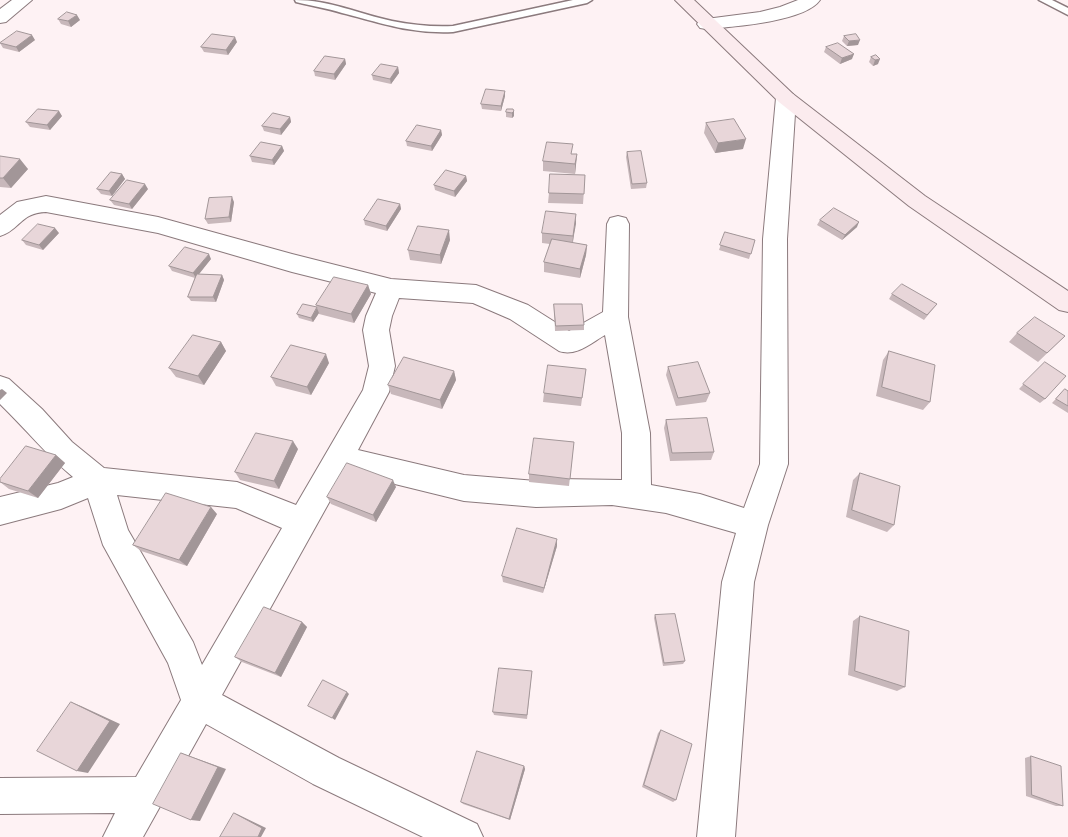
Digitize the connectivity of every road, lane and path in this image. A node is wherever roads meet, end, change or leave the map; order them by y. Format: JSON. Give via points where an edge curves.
{"nodes":[{"id":1,"x":22,"y":0,"type":"edge"},
{"id":2,"x":300,"y":0,"type":"edge"},
{"id":3,"x":587,"y":0,"type":"edge"},
{"id":4,"x":684,"y":0,"type":"edge"},
{"id":5,"x":811,"y":0,"type":"edge"},
{"id":6,"x":1044,"y":0,"type":"edge"},
{"id":7,"x":1068,"y":12,"type":"edge"},
{"id":8,"x":0,"y":18,"type":"edge"},
{"id":9,"x":706,"y":24,"type":"junction"},
{"id":10,"x":786,"y":98,"type":"junction"},
{"id":11,"x":618,"y":224,"type":"dead end"},
{"id":12,"x":0,"y":228,"type":"edge"},
{"id":13,"x":391,"y":288,"type":"junction"},
{"id":14,"x":1068,"y":303,"type":"edge"},
{"id":15,"x":616,"y":317,"type":"junction"},
{"id":16,"x":0,"y":387,"type":"edge"},
{"id":17,"x":340,"y":458,"type":"junction"},
{"id":18,"x":98,"y":480,"type":"junction"},
{"id":19,"x":636,"y":496,"type":"junction"},
{"id":20,"x":0,"y":511,"type":"edge"},
{"id":21,"x":303,"y":522,"type":"junction"},
{"id":22,"x":753,"y":525,"type":"junction"},
{"id":23,"x":199,"y":701,"type":"junction"},
{"id":24,"x":145,"y":795,"type":"junction"},
{"id":25,"x":0,"y":796,"type":"edge"},
{"id":26,"x":122,"y":837,"type":"edge"},
{"id":27,"x":464,"y":837,"type":"edge"},
{"id":28,"x":716,"y":837,"type":"edge"}],
"edges":[{"from":1,"to":8,"type":"street"},
{"from":2,"to":3,"type":"lane","via":[[390,24],[434,30],[453,29]]},
{"from":4,"to":9,"type":"main road"},
{"from":5,"to":9,"type":"street","via":[[770,16]]},
{"from":6,"to":7,"type":"lane"},
{"from":9,"to":10,"type":"main road"},
{"from":10,"to":14,"type":"main road","via":[[917,201]]},
{"from":10,"to":22,"type":"street","via":[[775,238],[774,464]]},
{"from":11,"to":15,"type":"street"},
{"from":12,"to":13,"type":"street","via":[[30,204],[46,204],[158,225],[292,264]]},
{"from":13,"to":15,"type":"street","via":[[476,294],[519,312],[568,344]]},
{"from":13,"to":17,"type":"street","via":[[376,330],[382,366],[376,392]]},
{"from":15,"to":19,"type":"street","via":[[636,433]]},
{"from":16,"to":18,"type":"street","via":[[62,451]]},
{"from":17,"to":19,"type":"street","via":[[464,488],[536,494],[612,492]]},
{"from":17,"to":21,"type":"street"},
{"from":18,"to":20,"type":"street","via":[[61,496]]},
{"from":18,"to":21,"type":"street","via":[[237,495]]},
{"from":18,"to":23,"type":"street","via":[[114,535],[181,654]]},
{"from":19,"to":22,"type":"street","via":[[700,508]]},
{"from":21,"to":23,"type":"street"},
{"from":22,"to":28,"type":"street","via":[[738,582]]},
{"from":23,"to":24,"type":"street"},
{"from":23,"to":27,"type":"street","via":[[326,771]]},
{"from":24,"to":25,"type":"street"},
{"from":24,"to":26,"type":"street"}]}
